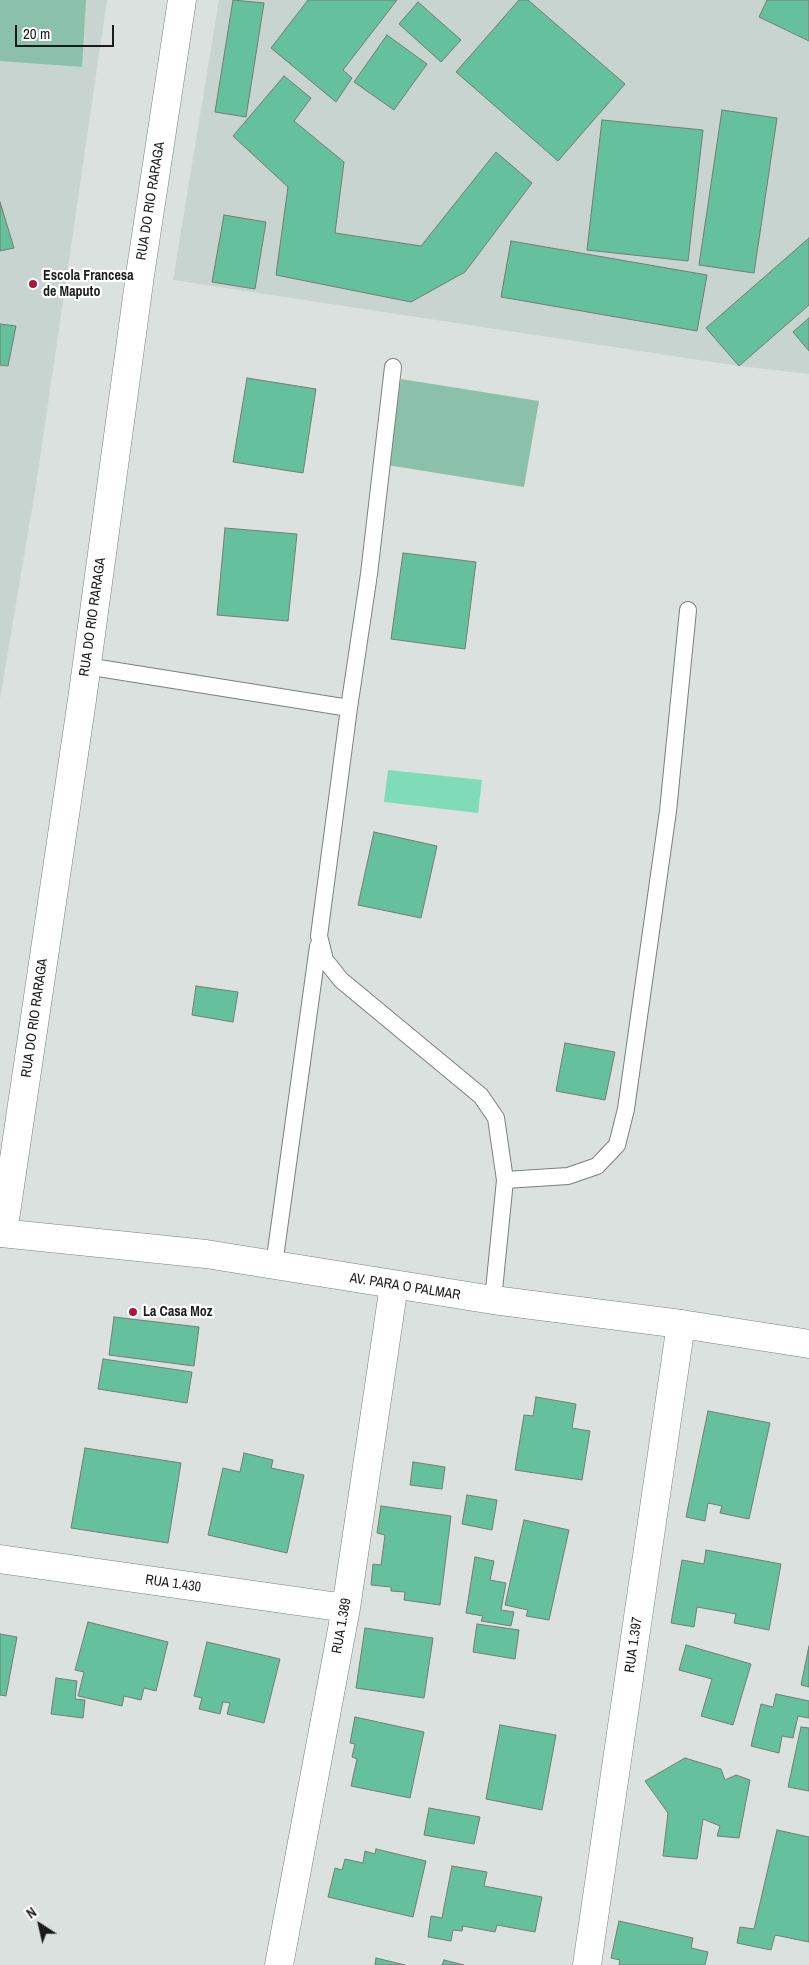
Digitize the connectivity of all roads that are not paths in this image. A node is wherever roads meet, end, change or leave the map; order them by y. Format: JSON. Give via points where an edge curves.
{"nodes":[{"id":1,"x":182,"y":0,"type":"edge"},
{"id":2,"x":393,"y":366,"type":"dead end"},
{"id":3,"x":688,"y":610,"type":"dead end"},
{"id":4,"x":86,"y":666,"type":"junction"},
{"id":5,"x":349,"y":708,"type":"junction"},
{"id":6,"x":320,"y":936,"type":"junction"},
{"id":7,"x":505,"y":1180,"type":"junction"},
{"id":8,"x":1,"y":1233,"type":"edge"},
{"id":9,"x":274,"y":1265,"type":"junction"},
{"id":10,"x":394,"y":1285,"type":"junction"},
{"id":11,"x":493,"y":1300,"type":"junction"},
{"id":12,"x":681,"y":1324,"type":"junction"},
{"id":13,"x":809,"y":1344,"type":"edge"},
{"id":14,"x":0,"y":1559,"type":"edge"},
{"id":15,"x":346,"y":1608,"type":"junction"},
{"id":16,"x":279,"y":1965,"type":"edge"},
{"id":17,"x":587,"y":1965,"type":"edge"}],
"edges":[{"from":1,"to":4,"type":"street","name":"RUA DO RIO RARAGA"},
{"from":2,"to":5,"type":"lane","via":[[369,574]]},
{"from":3,"to":7,"type":"lane","via":[[668,811],[626,1109],[617,1145],[597,1166],[568,1176]]},
{"from":4,"to":5,"type":"lane"},
{"from":4,"to":8,"type":"street","name":"RUA DO RIO RARAGA"},
{"from":5,"to":6,"type":"lane"},
{"from":6,"to":7,"type":"lane","via":[[325,960],[341,980],[481,1096],[496,1118]]},
{"from":6,"to":9,"type":"lane"},
{"from":7,"to":11,"type":"lane"},
{"from":8,"to":9,"type":"street","name":"AV. PARA O PALMAR","via":[[206,1254]]},
{"from":9,"to":10,"type":"street","name":"AV. PARA O PALMAR"},
{"from":10,"to":11,"type":"street","name":"AV. PARA O PALMAR"},
{"from":10,"to":15,"type":"street","name":"RUA 1.389"},
{"from":11,"to":12,"type":"street","name":"AV. PARA O PALMAR"},
{"from":12,"to":13,"type":"street","name":"AV. PARA O PALMAR"},
{"from":12,"to":17,"type":"street","name":"RUA 1.397"},
{"from":14,"to":15,"type":"street","name":"RUA 1.430"},
{"from":15,"to":16,"type":"street","name":"RUA 1.389"}]}
